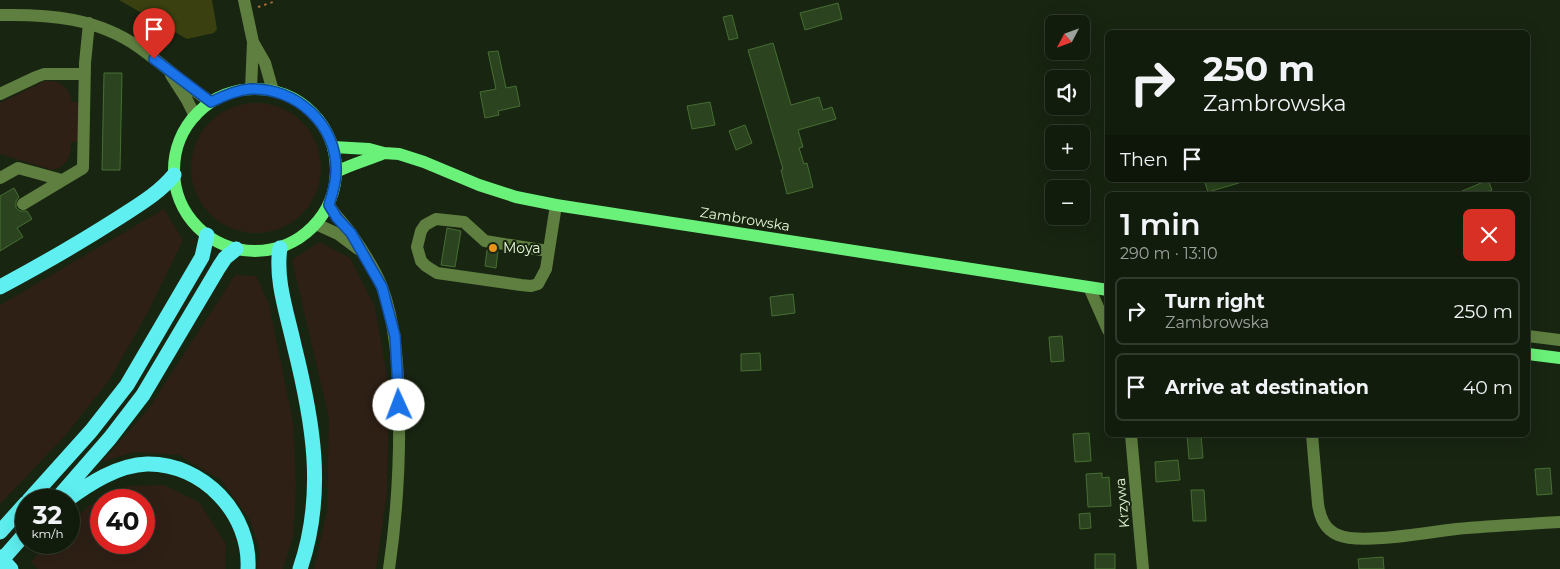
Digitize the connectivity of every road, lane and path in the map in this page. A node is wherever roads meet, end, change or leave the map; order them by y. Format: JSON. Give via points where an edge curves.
{"nodes":[{"id":1,"x":276,"y":2,"type":"dead end"},
{"id":2,"x":245,"y":5,"type":"edge"},
{"id":3,"x":0,"y":15,"type":"edge"},
{"id":4,"x":89,"y":23,"type":"junction"},
{"id":5,"x":253,"y":42,"type":"junction"},
{"id":6,"x":168,"y":71,"type":"junction"},
{"id":7,"x":85,"y":74,"type":"junction"},
{"id":8,"x":251,"y":89,"type":"junction"},
{"id":9,"x":273,"y":91,"type":"junction"},
{"id":10,"x":0,"y":94,"type":"edge"},
{"id":11,"x":211,"y":102,"type":"junction"},
{"id":12,"x":195,"y":116,"type":"junction"},
{"id":13,"x":333,"y":148,"type":"junction"},
{"id":14,"x":384,"y":153,"type":"junction"},
{"id":15,"x":336,"y":172,"type":"junction"},
{"id":16,"x":174,"y":175,"type":"junction"},
{"id":17,"x":0,"y":178,"type":"edge"},
{"id":18,"x":62,"y":180,"type":"junction"},
{"id":19,"x":23,"y":204,"type":"dead end"},
{"id":20,"x":329,"y":205,"type":"junction"},
{"id":21,"x":556,"y":205,"type":"junction"},
{"id":22,"x":316,"y":224,"type":"junction"},
{"id":23,"x":207,"y":235,"type":"junction"},
{"id":24,"x":280,"y":248,"type":"junction"},
{"id":25,"x":236,"y":249,"type":"junction"},
{"id":26,"x":548,"y":251,"type":"junction"},
{"id":27,"x":362,"y":252,"type":"junction"},
{"id":28,"x":0,"y":287,"type":"edge"},
{"id":29,"x":1089,"y":287,"type":"junction"},
{"id":30,"x":1105,"y":290,"type":"edge"},
{"id":31,"x":1105,"y":323,"type":"edge"},
{"id":32,"x":1530,"y":336,"type":"edge"},
{"id":33,"x":1560,"y":340,"type":"edge"},
{"id":34,"x":1530,"y":354,"type":"edge"},
{"id":35,"x":1560,"y":358,"type":"edge"},
{"id":36,"x":1131,"y":437,"type":"edge"},
{"id":37,"x":1312,"y":437,"type":"edge"},
{"id":38,"x":39,"y":489,"type":"edge"},
{"id":39,"x":66,"y":489,"type":"edge"},
{"id":40,"x":80,"y":490,"type":"edge"},
{"id":41,"x":15,"y":516,"type":"edge"},
{"id":42,"x":1560,"y":522,"type":"edge"},
{"id":43,"x":5,"y":527,"type":"edge"},
{"id":44,"x":15,"y":545,"type":"edge"},
{"id":45,"x":0,"y":557,"type":"edge"},
{"id":46,"x":0,"y":562,"type":"edge"},
{"id":47,"x":11,"y":569,"type":"edge"},
{"id":48,"x":248,"y":569,"type":"edge"},
{"id":49,"x":300,"y":569,"type":"edge"},
{"id":50,"x":389,"y":569,"type":"edge"},
{"id":51,"x":1144,"y":569,"type":"edge"}],
"edges":[{"from":1,"to":2,"type":"path"},
{"from":2,"to":5,"type":"street"},
{"from":3,"to":4,"type":"street","via":[[37,14]]},
{"from":4,"to":6,"type":"street","via":[[118,34]]},
{"from":4,"to":7,"type":"street"},
{"from":5,"to":8,"type":"street"},
{"from":5,"to":9,"type":"street"},
{"from":6,"to":11,"type":"street"},
{"from":6,"to":12,"type":"street"},
{"from":7,"to":10,"type":"street","via":[[44,74]]},
{"from":7,"to":18,"type":"street","via":[[83,168]]},
{"from":8,"to":9,"type":"main road"},
{"from":8,"to":11,"type":"main road","via":[[224,95]]},
{"from":9,"to":13,"type":"main road","via":[[290,96],[311,111],[327,132]]},
{"from":11,"to":12,"type":"main road"},
{"from":12,"to":16,"type":"main road","via":[[177,150]]},
{"from":13,"to":14,"type":"main road","name":"Zambrowska","via":[[369,149]]},
{"from":13,"to":15,"type":"main road"},
{"from":14,"to":15,"type":"main road","name":"Zambrowska"},
{"from":14,"to":21,"type":"main road","name":"Zambrowska","via":[[424,162],[516,198]]},
{"from":15,"to":20,"type":"main road"},
{"from":16,"to":23,"type":"main road","via":[[176,189],[188,214]]},
{"from":16,"to":28,"type":"highway","via":[[156,193],[108,225]]},
{"from":17,"to":18,"type":"street","via":[[18,168]]},
{"from":18,"to":19,"type":"street"},
{"from":20,"to":22,"type":"main road"},
{"from":20,"to":27,"type":"street"},
{"from":21,"to":26,"type":"street"},
{"from":21,"to":29,"type":"main road","name":"Zambrowska"},
{"from":22,"to":24,"type":"main road","via":[[300,238]]},
{"from":22,"to":27,"type":"street","via":[[338,234]]},
{"from":23,"to":25,"type":"main road"},
{"from":23,"to":38,"type":"highway","via":[[202,257],[127,385]]},
{"from":24,"to":25,"type":"main road"},
{"from":24,"to":49,"type":"highway","via":[[281,287],[314,448],[314,496]]},
{"from":25,"to":39,"type":"highway","via":[[219,267],[143,395]]},
{"from":26,"to":26,"type":"street","via":[[485,241],[464,222],[442,219],[425,225],[418,237],[417,248],[421,261],[437,273],[531,286],[542,278]]},
{"from":27,"to":50,"type":"street","via":[[382,287],[396,345],[400,457]]},
{"from":29,"to":30,"type":"main road","name":"Zambrowska"},
{"from":29,"to":31,"type":"street"},
{"from":32,"to":33,"type":"street"},
{"from":34,"to":35,"type":"main road"},
{"from":36,"to":51,"type":"street","name":"Krzywa"},
{"from":37,"to":42,"type":"street","via":[[1320,516],[1330,530],[1346,538]]},
{"from":40,"to":48,"type":"highway","via":[[122,469],[147,464],[173,467],[200,480],[223,498],[244,537]]},
{"from":41,"to":43,"type":"highway"},
{"from":44,"to":46,"type":"highway","bridge":true},
{"from":45,"to":47,"type":"highway"}]}
